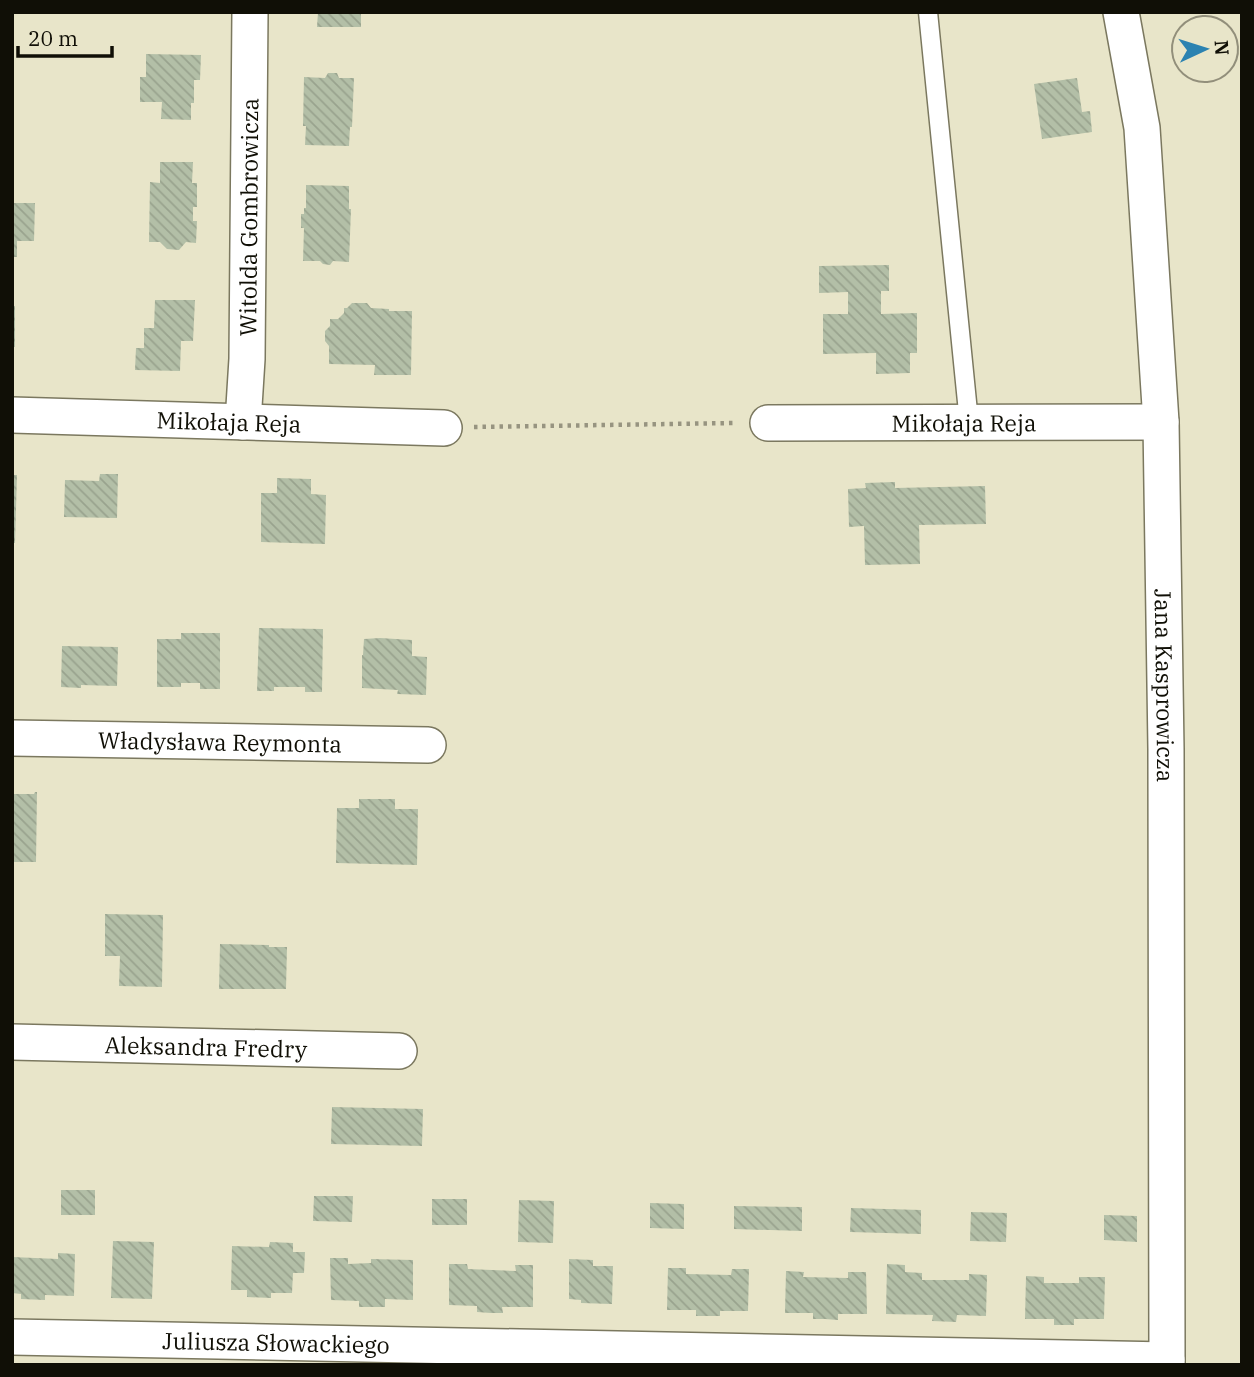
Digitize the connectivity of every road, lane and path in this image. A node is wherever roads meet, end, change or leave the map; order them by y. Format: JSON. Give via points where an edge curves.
{"nodes":[{"id":1,"x":250,"y":12,"type":"edge"},
{"id":2,"x":928,"y":12,"type":"edge"},
{"id":3,"x":1121,"y":12,"type":"edge"},
{"id":4,"x":12,"y":415,"type":"edge"},
{"id":5,"x":243,"y":422,"type":"junction"},
{"id":6,"x":969,"y":422,"type":"junction"},
{"id":7,"x":1160,"y":422,"type":"junction"},
{"id":8,"x":768,"y":423,"type":"joint"},
{"id":9,"x":444,"y":428,"type":"joint"},
{"id":10,"x":12,"y":738,"type":"edge"},
{"id":11,"x":428,"y":745,"type":"dead end"},
{"id":12,"x":12,"y":1042,"type":"edge"},
{"id":13,"x":399,"y":1051,"type":"dead end"},
{"id":14,"x":12,"y":1337,"type":"edge"},
{"id":15,"x":64,"y":1352,"type":"edge"},
{"id":16,"x":1167,"y":1363,"type":"edge"}],
"edges":[{"from":1,"to":5,"type":"street","name":"Witolda Gombrowicza"},
{"from":2,"to":6,"type":"lane"},
{"from":3,"to":7,"type":"street","name":"Jana Kasprowicza","via":[[1142,128]]},
{"from":4,"to":5,"type":"street","name":"Mikołaja Reja"},
{"from":5,"to":9,"type":"street","name":"Mikołaja Reja"},
{"from":6,"to":7,"type":"street","name":"Mikołaja Reja"},
{"from":6,"to":8,"type":"street","name":"Mikołaja Reja"},
{"from":7,"to":16,"type":"street","name":"Jana Kasprowicza","via":[[1166,749]]},
{"from":8,"to":9,"type":"path"},
{"from":10,"to":11,"type":"street","name":"Władysława Reymonta"},
{"from":12,"to":13,"type":"street","name":"Aleksandra Fredry"},
{"from":14,"to":15,"type":"street","name":"Juliusza Słowackiego"},
{"from":15,"to":16,"type":"street","name":"Juliusza Słowackiego"}]}
